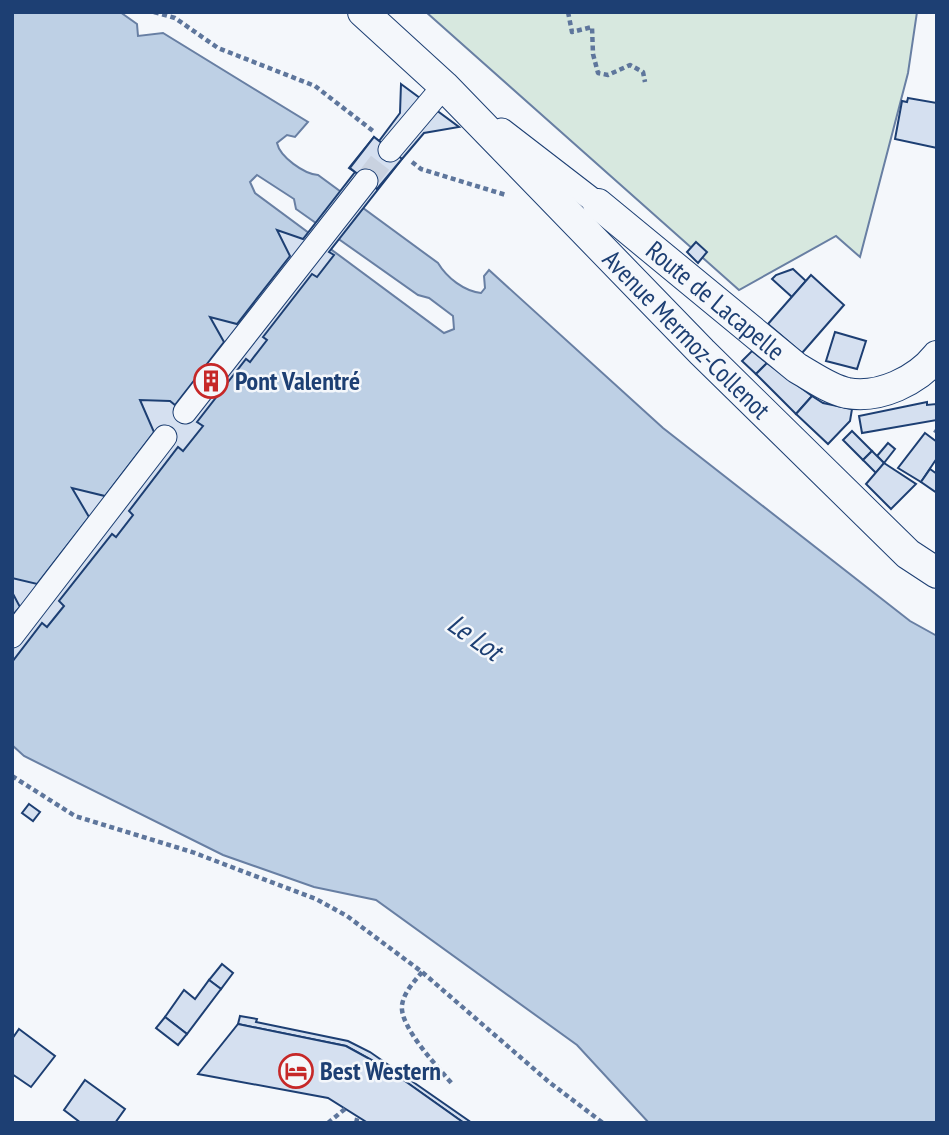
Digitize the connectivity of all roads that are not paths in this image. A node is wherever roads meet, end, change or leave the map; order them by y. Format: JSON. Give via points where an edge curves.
{"nodes":[{"id":1,"x":363,"y":12,"type":"edge"},
{"id":2,"x":444,"y":86,"type":"junction"},
{"id":3,"x":386,"y":144,"type":"tunnel mouth"},
{"id":4,"x":366,"y":181,"type":"tunnel mouth"},
{"id":5,"x":598,"y":204,"type":"joint"},
{"id":6,"x":937,"y":356,"type":"edge"},
{"id":7,"x":185,"y":412,"type":"dead end"},
{"id":8,"x":166,"y":437,"type":"dead end"},
{"id":9,"x":937,"y":573,"type":"edge"},
{"id":10,"x":12,"y":636,"type":"edge"}],
"edges":[{"from":1,"to":2,"type":"street","name":"Avenue Mermoz-Collenot"},
{"from":2,"to":3,"type":"street"},
{"from":2,"to":5,"type":"street","name":"Route de Lacapelle"},
{"from":2,"to":9,"type":"street","name":"Avenue Mermoz-Collenot","via":[[702,352],[908,554]]},
{"from":4,"to":7,"type":"street"},
{"from":5,"to":6,"type":"street","name":"Route de Lacapelle","via":[[797,368],[826,386],[849,393],[882,392],[913,377]]},
{"from":8,"to":10,"type":"street"}]}
